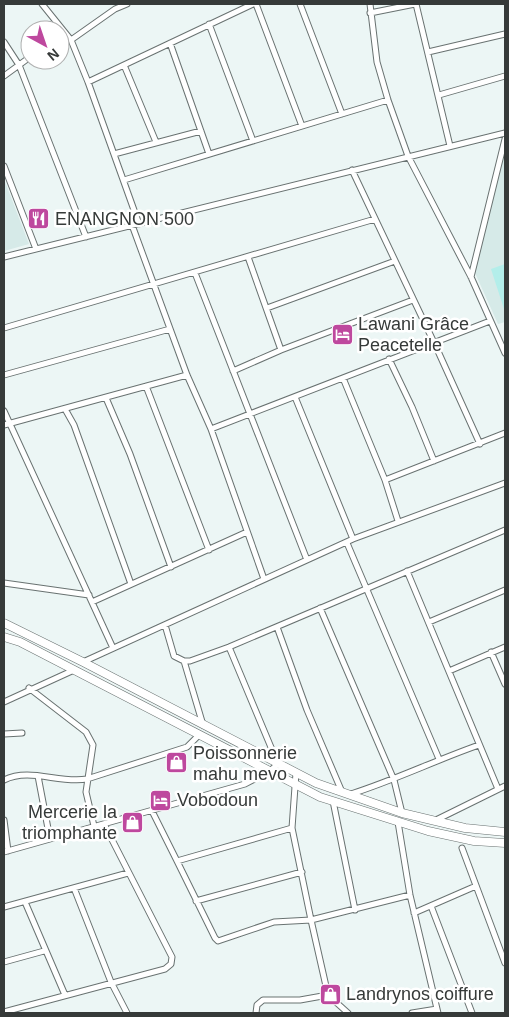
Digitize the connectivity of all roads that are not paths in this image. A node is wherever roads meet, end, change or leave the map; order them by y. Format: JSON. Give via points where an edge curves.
{"nodes":[{"id":1,"x":42,"y":4,"type":"edge"},
{"id":2,"x":127,"y":4,"type":"edge"},
{"id":3,"x":255,"y":4,"type":"edge"},
{"id":4,"x":300,"y":4,"type":"edge"},
{"id":5,"x":370,"y":4,"type":"edge"},
{"id":6,"x":415,"y":4,"type":"edge"},
{"id":7,"x":370,"y":13,"type":"junction"},
{"id":8,"x":53,"y":20,"type":"edge"},
{"id":9,"x":209,"y":24,"type":"junction"},
{"id":10,"x":505,"y":34,"type":"edge"},
{"id":11,"x":71,"y":40,"type":"joint"},
{"id":12,"x":4,"y":42,"type":"edge"},
{"id":13,"x":170,"y":43,"type":"junction"},
{"id":14,"x":428,"y":52,"type":"junction"},
{"id":15,"x":19,"y":65,"type":"junction"},
{"id":16,"x":124,"y":65,"type":"junction"},
{"id":17,"x":4,"y":76,"type":"edge"},
{"id":18,"x":505,"y":76,"type":"edge"},
{"id":19,"x":88,"y":82,"type":"junction"},
{"id":20,"x":438,"y":95,"type":"junction"},
{"id":21,"x":388,"y":100,"type":"junction"},
{"id":22,"x":342,"y":114,"type":"junction"},
{"id":23,"x":302,"y":126,"type":"junction"},
{"id":24,"x":201,"y":131,"type":"junction"},
{"id":25,"x":505,"y":133,"type":"edge"},
{"id":26,"x":505,"y":139,"type":"edge"},
{"id":27,"x":252,"y":141,"type":"junction"},
{"id":28,"x":156,"y":142,"type":"junction"},
{"id":29,"x":450,"y":146,"type":"junction"},
{"id":30,"x":114,"y":154,"type":"junction"},
{"id":31,"x":209,"y":154,"type":"junction"},
{"id":32,"x":408,"y":156,"type":"junction"},
{"id":33,"x":4,"y":166,"type":"edge"},
{"id":34,"x":352,"y":170,"type":"junction"},
{"id":35,"x":124,"y":180,"type":"junction"},
{"id":36,"x":375,"y":219,"type":"junction"},
{"id":37,"x":138,"y":224,"type":"junction"},
{"id":38,"x":132,"y":225,"type":"junction"},
{"id":39,"x":86,"y":237,"type":"junction"},
{"id":40,"x":36,"y":249,"type":"junction"},
{"id":41,"x":4,"y":257,"type":"edge"},
{"id":42,"x":248,"y":257,"type":"junction"},
{"id":43,"x":395,"y":262,"type":"junction"},
{"id":44,"x":195,"y":273,"type":"junction"},
{"id":45,"x":471,"y":277,"type":"junction"},
{"id":46,"x":154,"y":283,"type":"junction"},
{"id":47,"x":413,"y":300,"type":"junction"},
{"id":48,"x":267,"y":308,"type":"junction"},
{"id":49,"x":490,"y":320,"type":"junction"},
{"id":50,"x":4,"y":328,"type":"edge"},
{"id":51,"x":170,"y":329,"type":"junction"},
{"id":52,"x":433,"y":341,"type":"junction"},
{"id":53,"x":280,"y":350,"type":"junction"},
{"id":54,"x":505,"y":353,"type":"edge"},
{"id":55,"x":389,"y":359,"type":"junction"},
{"id":56,"x":233,"y":371,"type":"junction"},
{"id":57,"x":4,"y":375,"type":"edge"},
{"id":58,"x":187,"y":376,"type":"junction"},
{"id":59,"x":343,"y":378,"type":"junction"},
{"id":60,"x":146,"y":386,"type":"junction"},
{"id":61,"x":295,"y":397,"type":"junction"},
{"id":62,"x":106,"y":398,"type":"junction"},
{"id":63,"x":65,"y":409,"type":"junction"},
{"id":64,"x":4,"y":411,"type":"edge"},
{"id":65,"x":250,"y":414,"type":"junction"},
{"id":66,"x":6,"y":424,"type":"edge"},
{"id":67,"x":211,"y":429,"type":"junction"},
{"id":68,"x":505,"y":434,"type":"edge"},
{"id":69,"x":480,"y":444,"type":"junction"},
{"id":70,"x":434,"y":461,"type":"junction"},
{"id":71,"x":385,"y":480,"type":"junction"},
{"id":72,"x":505,"y":483,"type":"edge"},
{"id":73,"x":398,"y":521,"type":"junction"},
{"id":74,"x":505,"y":530,"type":"edge"},
{"id":75,"x":247,"y":532,"type":"junction"},
{"id":76,"x":353,"y":539,"type":"junction"},
{"id":77,"x":347,"y":543,"type":"junction"},
{"id":78,"x":209,"y":550,"type":"junction"},
{"id":79,"x":307,"y":560,"type":"junction"},
{"id":80,"x":171,"y":567,"type":"junction"},
{"id":81,"x":407,"y":571,"type":"junction"},
{"id":82,"x":264,"y":580,"type":"junction"},
{"id":83,"x":4,"y":583,"type":"edge"},
{"id":84,"x":131,"y":584,"type":"junction"},
{"id":85,"x":366,"y":588,"type":"junction"},
{"id":86,"x":505,"y":590,"type":"edge"},
{"id":87,"x":89,"y":595,"type":"junction"},
{"id":88,"x":92,"y":602,"type":"junction"},
{"id":89,"x":320,"y":608,"type":"junction"},
{"id":90,"x":429,"y":622,"type":"junction"},
{"id":91,"x":4,"y":623,"type":"edge"},
{"id":92,"x":165,"y":625,"type":"junction"},
{"id":93,"x":277,"y":626,"type":"junction"},
{"id":94,"x":4,"y":637,"type":"edge"},
{"id":95,"x":505,"y":646,"type":"edge"},
{"id":96,"x":229,"y":647,"type":"junction"},
{"id":97,"x":113,"y":648,"type":"junction"},
{"id":98,"x":491,"y":652,"type":"junction"},
{"id":99,"x":83,"y":662,"type":"junction"},
{"id":100,"x":184,"y":662,"type":"junction"},
{"id":101,"x":74,"y":670,"type":"junction"},
{"id":102,"x":449,"y":671,"type":"junction"},
{"id":103,"x":505,"y":684,"type":"edge"},
{"id":104,"x":30,"y":688,"type":"junction"},
{"id":105,"x":4,"y":702,"type":"edge"},
{"id":106,"x":204,"y":726,"type":"junction"},
{"id":107,"x":22,"y":733,"type":"dead end"},
{"id":108,"x":4,"y":734,"type":"edge"},
{"id":109,"x":200,"y":735,"type":"junction"},
{"id":110,"x":479,"y":745,"type":"junction"},
{"id":111,"x":439,"y":759,"type":"junction"},
{"id":112,"x":278,"y":764,"type":"junction"},
{"id":113,"x":270,"y":771,"type":"junction"},
{"id":114,"x":296,"y":773,"type":"junction"},
{"id":115,"x":38,"y":776,"type":"junction"},
{"id":116,"x":87,"y":779,"type":"junction"},
{"id":117,"x":4,"y":780,"type":"edge"},
{"id":118,"x":394,"y":780,"type":"junction"},
{"id":119,"x":295,"y":784,"type":"junction"},
{"id":120,"x":505,"y":786,"type":"edge"},
{"id":121,"x":498,"y":788,"type":"junction"},
{"id":122,"x":346,"y":794,"type":"junction"},
{"id":123,"x":333,"y":801,"type":"junction"},
{"id":124,"x":152,"y":811,"type":"junction"},
{"id":125,"x":402,"y":813,"type":"junction"},
{"id":126,"x":4,"y":820,"type":"edge"},
{"id":127,"x":434,"y":821,"type":"junction"},
{"id":128,"x":398,"y":822,"type":"junction"},
{"id":129,"x":104,"y":824,"type":"junction"},
{"id":130,"x":94,"y":826,"type":"junction"},
{"id":131,"x":292,"y":828,"type":"junction"},
{"id":132,"x":505,"y":832,"type":"edge"},
{"id":133,"x":50,"y":839,"type":"junction"},
{"id":134,"x":505,"y":843,"type":"edge"},
{"id":135,"x":462,"y":848,"type":"dead end"},
{"id":136,"x":6,"y":851,"type":"edge"},
{"id":137,"x":177,"y":862,"type":"junction"},
{"id":138,"x":128,"y":872,"type":"junction"},
{"id":139,"x":302,"y":872,"type":"junction"},
{"id":140,"x":476,"y":886,"type":"junction"},
{"id":141,"x":74,"y":888,"type":"junction"},
{"id":142,"x":410,"y":895,"type":"junction"},
{"id":143,"x":196,"y":901,"type":"junction"},
{"id":144,"x":25,"y":902,"type":"junction"},
{"id":145,"x":430,"y":906,"type":"junction"},
{"id":146,"x":4,"y":907,"type":"edge"},
{"id":147,"x":355,"y":910,"type":"junction"},
{"id":148,"x":414,"y":913,"type":"junction"},
{"id":149,"x":311,"y":920,"type":"junction"},
{"id":150,"x":44,"y":951,"type":"junction"},
{"id":151,"x":4,"y":962,"type":"edge"},
{"id":152,"x":505,"y":963,"type":"edge"},
{"id":153,"x":111,"y":982,"type":"junction"},
{"id":154,"x":65,"y":995,"type":"junction"},
{"id":155,"x":328,"y":995,"type":"junction"},
{"id":156,"x":438,"y":1011,"type":"edge"},
{"id":157,"x":4,"y":1012,"type":"edge"},
{"id":158,"x":127,"y":1013,"type":"edge"},
{"id":159,"x":256,"y":1013,"type":"edge"},
{"id":160,"x":348,"y":1013,"type":"edge"},
{"id":161,"x":412,"y":1013,"type":"edge"},
{"id":162,"x":472,"y":1013,"type":"edge"}],
"edges":[{"from":1,"to":8,"type":"street"},
{"from":2,"to":11,"type":"street"},
{"from":3,"to":9,"type":"street"},
{"from":3,"to":23,"type":"street"},
{"from":4,"to":22,"type":"street"},
{"from":5,"to":7,"type":"street"},
{"from":6,"to":7,"type":"street"},
{"from":6,"to":14,"type":"street"},
{"from":7,"to":21,"type":"street","via":[[377,62]]},
{"from":9,"to":13,"type":"street"},
{"from":9,"to":27,"type":"street"},
{"from":10,"to":14,"type":"street"},
{"from":11,"to":19,"type":"street"},
{"from":12,"to":15,"type":"street"},
{"from":13,"to":16,"type":"street"},
{"from":13,"to":24,"type":"street"},
{"from":14,"to":20,"type":"street"},
{"from":15,"to":17,"type":"street"},
{"from":15,"to":39,"type":"street"},
{"from":16,"to":19,"type":"street"},
{"from":16,"to":28,"type":"street"},
{"from":18,"to":20,"type":"street"},
{"from":19,"to":30,"type":"street"},
{"from":20,"to":29,"type":"street"},
{"from":21,"to":22,"type":"street"},
{"from":21,"to":32,"type":"street"},
{"from":22,"to":23,"type":"street"},
{"from":23,"to":27,"type":"street"},
{"from":24,"to":28,"type":"street"},
{"from":24,"to":31,"type":"street"},
{"from":25,"to":29,"type":"street"},
{"from":26,"to":45,"type":"street"},
{"from":27,"to":31,"type":"street"},
{"from":28,"to":30,"type":"street"},
{"from":29,"to":32,"type":"street"},
{"from":30,"to":35,"type":"street"},
{"from":31,"to":35,"type":"street"},
{"from":32,"to":34,"type":"street"},
{"from":32,"to":45,"type":"street"},
{"from":33,"to":40,"type":"street"},
{"from":34,"to":36,"type":"street"},
{"from":34,"to":37,"type":"street"},
{"from":35,"to":37,"type":"street"},
{"from":36,"to":42,"type":"street"},
{"from":36,"to":43,"type":"street"},
{"from":37,"to":38,"type":"street"},
{"from":38,"to":39,"type":"street"},
{"from":38,"to":46,"type":"street"},
{"from":39,"to":40,"type":"street"},
{"from":40,"to":41,"type":"street"},
{"from":42,"to":44,"type":"street"},
{"from":42,"to":48,"type":"street"},
{"from":43,"to":47,"type":"street"},
{"from":43,"to":48,"type":"street"},
{"from":44,"to":46,"type":"street"},
{"from":44,"to":56,"type":"street"},
{"from":45,"to":49,"type":"street"},
{"from":46,"to":50,"type":"street"},
{"from":46,"to":51,"type":"street"},
{"from":47,"to":52,"type":"street"},
{"from":47,"to":53,"type":"street"},
{"from":48,"to":53,"type":"street"},
{"from":49,"to":52,"type":"street"},
{"from":49,"to":54,"type":"street"},
{"from":51,"to":57,"type":"street"},
{"from":51,"to":58,"type":"street"},
{"from":52,"to":55,"type":"street"},
{"from":52,"to":69,"type":"street"},
{"from":53,"to":56,"type":"street"},
{"from":55,"to":59,"type":"street"},
{"from":55,"to":70,"type":"street"},
{"from":56,"to":65,"type":"street"},
{"from":58,"to":60,"type":"street"},
{"from":58,"to":67,"type":"street"},
{"from":59,"to":61,"type":"street"},
{"from":59,"to":71,"type":"street"},
{"from":60,"to":62,"type":"street"},
{"from":60,"to":78,"type":"street"},
{"from":61,"to":65,"type":"street"},
{"from":61,"to":76,"type":"street"},
{"from":62,"to":63,"type":"street"},
{"from":62,"to":80,"type":"street"},
{"from":63,"to":66,"type":"street"},
{"from":63,"to":84,"type":"street","via":[[74,425]]},
{"from":64,"to":66,"type":"street"},
{"from":65,"to":67,"type":"street"},
{"from":65,"to":79,"type":"street"},
{"from":66,"to":87,"type":"street"},
{"from":67,"to":75,"type":"street"},
{"from":68,"to":69,"type":"street"},
{"from":69,"to":70,"type":"street"},
{"from":70,"to":71,"type":"street"},
{"from":71,"to":73,"type":"street"},
{"from":72,"to":73,"type":"street"},
{"from":73,"to":76,"type":"street"},
{"from":74,"to":81,"type":"street"},
{"from":75,"to":78,"type":"street"},
{"from":75,"to":82,"type":"street"},
{"from":76,"to":77,"type":"street"},
{"from":77,"to":79,"type":"street"},
{"from":77,"to":85,"type":"street"},
{"from":78,"to":80,"type":"street"},
{"from":79,"to":82,"type":"street"},
{"from":80,"to":84,"type":"street"},
{"from":81,"to":85,"type":"street"},
{"from":81,"to":90,"type":"street"},
{"from":82,"to":92,"type":"street"},
{"from":83,"to":87,"type":"street"},
{"from":84,"to":88,"type":"street"},
{"from":85,"to":89,"type":"street"},
{"from":85,"to":111,"type":"street"},
{"from":86,"to":90,"type":"street"},
{"from":87,"to":88,"type":"street"},
{"from":88,"to":97,"type":"street"},
{"from":89,"to":93,"type":"street"},
{"from":89,"to":118,"type":"street"},
{"from":90,"to":102,"type":"street"},
{"from":91,"to":99,"type":"main road"},
{"from":92,"to":97,"type":"street"},
{"from":92,"to":100,"type":"street","via":[[174,656]]},
{"from":93,"to":96,"type":"street"},
{"from":93,"to":122,"type":"street","via":[[307,710]]},
{"from":94,"to":101,"type":"main road"},
{"from":95,"to":98,"type":"street"},
{"from":96,"to":100,"type":"street"},
{"from":96,"to":112,"type":"street"},
{"from":97,"to":99,"type":"street"},
{"from":98,"to":102,"type":"street"},
{"from":98,"to":103,"type":"street"},
{"from":99,"to":106,"type":"main road"},
{"from":100,"to":106,"type":"street"},
{"from":101,"to":104,"type":"street"},
{"from":101,"to":109,"type":"main road"},
{"from":102,"to":110,"type":"street"},
{"from":104,"to":105,"type":"street"},
{"from":104,"to":116,"type":"street","via":[[86,732],[93,746]]},
{"from":106,"to":112,"type":"main road"},
{"from":107,"to":108,"type":"street"},
{"from":109,"to":113,"type":"main road"},
{"from":109,"to":116,"type":"street","via":[[187,747]]},
{"from":110,"to":111,"type":"street"},
{"from":110,"to":121,"type":"street"},
{"from":111,"to":118,"type":"street"},
{"from":112,"to":113,"type":"street"},
{"from":112,"to":114,"type":"main road"},
{"from":113,"to":119,"type":"main road"},
{"from":113,"to":124,"type":"street","via":[[245,784]]},
{"from":114,"to":119,"type":"street"},
{"from":114,"to":122,"type":"main road"},
{"from":115,"to":116,"type":"street"},
{"from":115,"to":117,"type":"street","via":[[20,775]]},
{"from":115,"to":133,"type":"street"},
{"from":116,"to":130,"type":"street","via":[[86,792]]},
{"from":118,"to":122,"type":"street"},
{"from":118,"to":125,"type":"street"},
{"from":119,"to":123,"type":"main road"},
{"from":119,"to":131,"type":"street"},
{"from":120,"to":121,"type":"street"},
{"from":121,"to":127,"type":"street"},
{"from":122,"to":125,"type":"main road"},
{"from":123,"to":128,"type":"main road"},
{"from":123,"to":147,"type":"street"},
{"from":124,"to":129,"type":"street"},
{"from":124,"to":137,"type":"street"},
{"from":125,"to":127,"type":"main road"},
{"from":126,"to":136,"type":"street"},
{"from":127,"to":132,"type":"main road"},
{"from":128,"to":134,"type":"main road","via":[[428,832]]},
{"from":128,"to":142,"type":"street"},
{"from":129,"to":130,"type":"street"},
{"from":129,"to":138,"type":"street"},
{"from":130,"to":133,"type":"street"},
{"from":131,"to":137,"type":"street"},
{"from":131,"to":139,"type":"street"},
{"from":133,"to":136,"type":"street"},
{"from":135,"to":140,"type":"street"},
{"from":137,"to":143,"type":"street"},
{"from":138,"to":141,"type":"street"},
{"from":138,"to":153,"type":"street","via":[[172,960],[165,969]]},
{"from":139,"to":143,"type":"street"},
{"from":139,"to":149,"type":"street"},
{"from":140,"to":145,"type":"street"},
{"from":140,"to":152,"type":"street"},
{"from":141,"to":144,"type":"street"},
{"from":141,"to":153,"type":"street"},
{"from":142,"to":147,"type":"street"},
{"from":142,"to":148,"type":"street"},
{"from":143,"to":149,"type":"street","via":[[214,938],[218,940],[274,922]]},
{"from":144,"to":146,"type":"street"},
{"from":144,"to":150,"type":"street"},
{"from":145,"to":148,"type":"street"},
{"from":145,"to":162,"type":"street"},
{"from":147,"to":149,"type":"street"},
{"from":148,"to":156,"type":"street"},
{"from":149,"to":155,"type":"street"},
{"from":150,"to":151,"type":"street"},
{"from":150,"to":154,"type":"street"},
{"from":153,"to":154,"type":"street"},
{"from":153,"to":158,"type":"street"},
{"from":154,"to":157,"type":"street"},
{"from":155,"to":159,"type":"street","via":[[300,1000],[263,1000],[257,1005]]},
{"from":155,"to":160,"type":"street"},
{"from":156,"to":161,"type":"street"}]}
